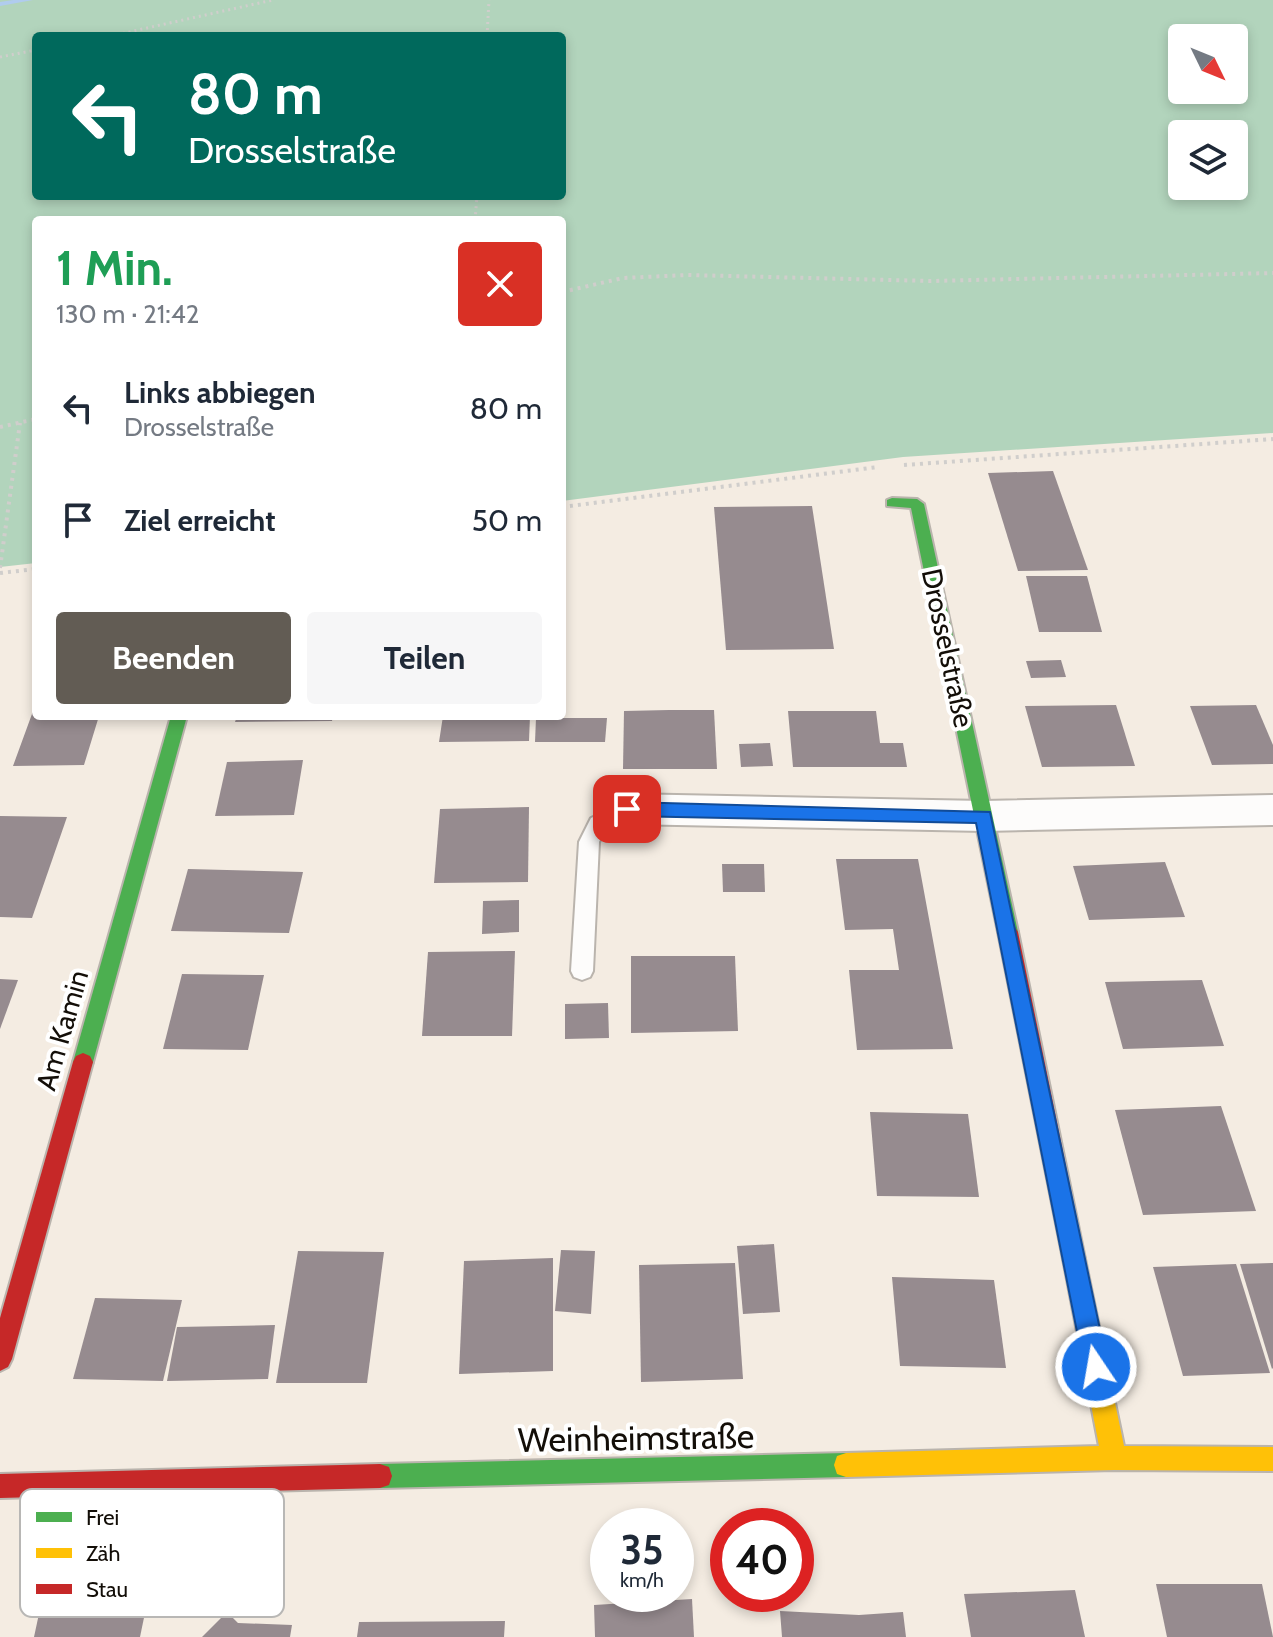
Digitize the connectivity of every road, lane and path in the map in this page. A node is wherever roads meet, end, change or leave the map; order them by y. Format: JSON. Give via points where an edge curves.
{"nodes":[{"id":1,"x":273,"y":0,"type":"edge"},
{"id":2,"x":489,"y":0,"type":"edge"},
{"id":3,"x":129,"y":32,"type":"edge"},
{"id":4,"x":487,"y":32,"type":"edge"},
{"id":5,"x":32,"y":51,"type":"edge"},
{"id":6,"x":0,"y":57,"type":"edge"},
{"id":7,"x":1273,"y":273,"type":"edge"},
{"id":8,"x":566,"y":291,"type":"edge"},
{"id":9,"x":32,"y":420,"type":"edge"},
{"id":10,"x":20,"y":423,"type":"junction"},
{"id":11,"x":0,"y":427,"type":"edge"},
{"id":12,"x":892,"y":503,"type":"dead end"},
{"id":13,"x":32,"y":569,"type":"edge"},
{"id":14,"x":0,"y":570,"type":"edge"},
{"id":15,"x":178,"y":720,"type":"edge"},
{"id":16,"x":627,"y":809,"type":"joint"},
{"id":17,"x":1273,"y":810,"type":"edge"},
{"id":18,"x":984,"y":816,"type":"junction"},
{"id":19,"x":582,"y":971,"type":"dead end"},
{"id":20,"x":0,"y":1359,"type":"edge"},
{"id":21,"x":1114,"y":1458,"type":"junction"},
{"id":22,"x":1273,"y":1459,"type":"edge"},
{"id":23,"x":0,"y":1486,"type":"edge"}],
"edges":[{"from":1,"to":3,"type":"path"},
{"from":2,"to":4,"type":"path"},
{"from":5,"to":6,"type":"path"},
{"from":7,"to":8,"type":"path","via":[[931,281],[688,275],[623,278]]},
{"from":9,"to":10,"type":"path"},
{"from":10,"to":11,"type":"path"},
{"from":10,"to":14,"type":"path"},
{"from":12,"to":18,"type":"street","name":"Drosselstraße","via":[[917,504]]},
{"from":13,"to":14,"type":"path"},
{"from":15,"to":20,"type":"street","name":"Am Kamin"},
{"from":16,"to":18,"type":"street"},
{"from":16,"to":19,"type":"lane","via":[[598,823],[589,842]]},
{"from":17,"to":18,"type":"street"},
{"from":18,"to":21,"type":"street","name":"Drosselstraße"},
{"from":21,"to":22,"type":"street","name":"Weinheimstraße"},
{"from":21,"to":23,"type":"street","name":"Weinheimstraße"}]}
